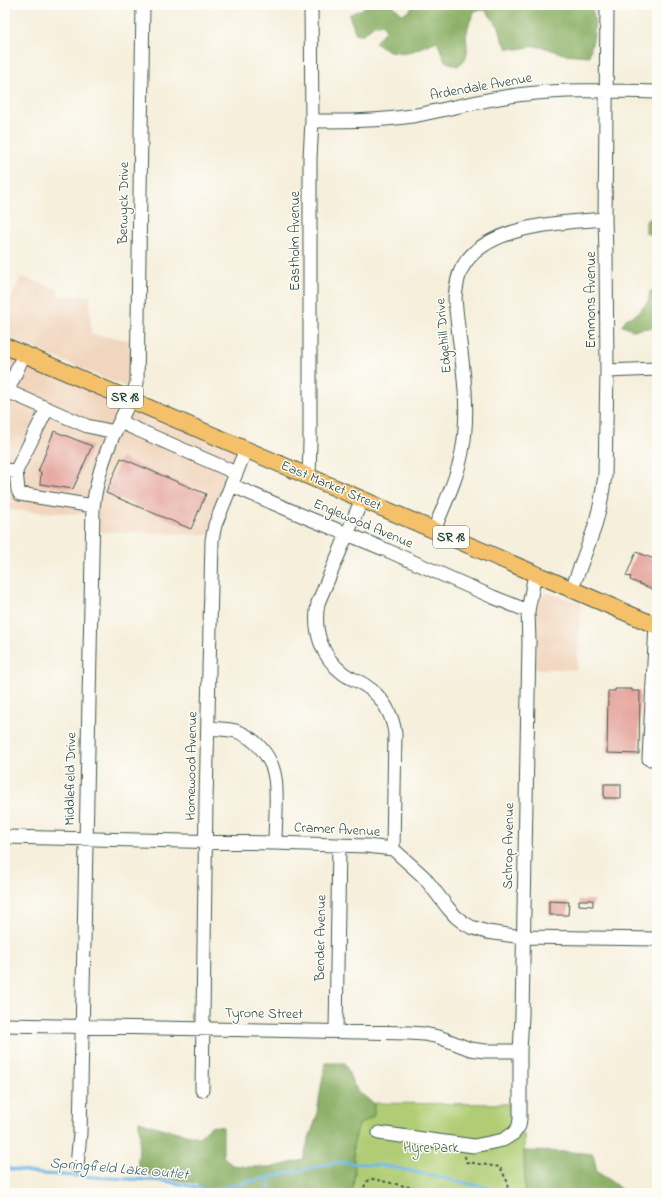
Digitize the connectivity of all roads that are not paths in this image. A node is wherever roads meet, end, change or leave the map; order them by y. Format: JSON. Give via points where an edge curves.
{"nodes":[{"id":1,"x":143,"y":5,"type":"edge"},
{"id":2,"x":311,"y":5,"type":"edge"},
{"id":3,"x":607,"y":5,"type":"edge"},
{"id":4,"x":606,"y":91,"type":"junction"},
{"id":5,"x":657,"y":92,"type":"edge"},
{"id":6,"x":312,"y":121,"type":"junction"},
{"id":7,"x":605,"y":220,"type":"junction"},
{"id":8,"x":5,"y":346,"type":"edge"},
{"id":9,"x":24,"y":354,"type":"junction"},
{"id":10,"x":657,"y":369,"type":"edge"},
{"id":11,"x":607,"y":371,"type":"junction"},
{"id":12,"x":6,"y":394,"type":"edge"},
{"id":13,"x":131,"y":400,"type":"junction"},
{"id":14,"x":47,"y":409,"type":"junction"},
{"id":15,"x":118,"y":427,"type":"junction"},
{"id":16,"x":246,"y":449,"type":"junction"},
{"id":17,"x":11,"y":470,"type":"edge"},
{"id":18,"x":309,"y":477,"type":"junction"},
{"id":19,"x":234,"y":479,"type":"junction"},
{"id":20,"x":362,"y":499,"type":"junction"},
{"id":21,"x":93,"y":506,"type":"junction"},
{"id":22,"x":434,"y":530,"type":"junction"},
{"id":23,"x":347,"y":534,"type":"junction"},
{"id":24,"x":535,"y":574,"type":"junction"},
{"id":25,"x":572,"y":589,"type":"junction"},
{"id":26,"x":528,"y":610,"type":"junction"},
{"id":27,"x":657,"y":626,"type":"edge"},
{"id":28,"x":208,"y":728,"type":"junction"},
{"id":29,"x":649,"y":759,"type":"dead end"},
{"id":30,"x":5,"y":837,"type":"edge"},
{"id":31,"x":86,"y":839,"type":"junction"},
{"id":32,"x":206,"y":842,"type":"junction"},
{"id":33,"x":275,"y":843,"type":"junction"},
{"id":34,"x":339,"y":845,"type":"junction"},
{"id":35,"x":393,"y":849,"type":"junction"},
{"id":36,"x":523,"y":937,"type":"junction"},
{"id":37,"x":657,"y":939,"type":"edge"},
{"id":38,"x":5,"y":1025,"type":"edge"},
{"id":39,"x":82,"y":1026,"type":"junction"},
{"id":40,"x":203,"y":1029,"type":"junction"},
{"id":41,"x":336,"y":1031,"type":"junction"},
{"id":42,"x":520,"y":1051,"type":"junction"},
{"id":43,"x":202,"y":1090,"type":"dead end"},
{"id":44,"x":379,"y":1133,"type":"dead end"},
{"id":45,"x":77,"y":1166,"type":"dead end"}],
"edges":[{"from":1,"to":13,"type":"street","name":"Berwyck Drive","via":[[138,363],[137,383]]},
{"from":2,"to":6,"type":"street","name":"Eastholm Avenue"},
{"from":3,"to":4,"type":"street","name":"Emmons Avenue"},
{"from":4,"to":5,"type":"street","name":"Ardendale Avenue"},
{"from":4,"to":6,"type":"street","name":"Ardendale Avenue","via":[[527,94],[412,116],[374,120]]},
{"from":4,"to":7,"type":"street","name":"Emmons Avenue"},
{"from":6,"to":18,"type":"street","name":"Eastholm Avenue"},
{"from":7,"to":11,"type":"street","name":"Emmons Avenue"},
{"from":7,"to":22,"type":"street","name":"Edgehill Drive","via":[[549,224],[495,238],[480,248],[462,267],[455,298],[465,390],[465,428],[459,466]]},
{"from":8,"to":9,"type":"main road","name":"East Market Street","number":"SR 18"},
{"from":9,"to":12,"type":"street"},
{"from":9,"to":13,"type":"main road","name":"East Market Street","number":"SR 18"},
{"from":10,"to":11,"type":"street"},
{"from":11,"to":25,"type":"street","name":"Emmons Avenue","via":[[603,491],[594,529]]},
{"from":12,"to":14,"type":"street","name":"Englewood Avenue"},
{"from":13,"to":15,"type":"street","name":"Middlefield Drive"},
{"from":13,"to":16,"type":"main road","name":"East Market Street","number":"SR 18"},
{"from":14,"to":15,"type":"street","name":"Englewood Avenue","via":[[87,426]]},
{"from":14,"to":17,"type":"street"},
{"from":15,"to":19,"type":"street","name":"Englewood Avenue"},
{"from":15,"to":21,"type":"street","name":"Middlefield Drive","via":[[100,470]]},
{"from":16,"to":18,"type":"main road","name":"East Market Street","number":"SR 18"},
{"from":16,"to":19,"type":"street","name":"Homewood Avenue"},
{"from":17,"to":21,"type":"street","via":[[20,494]]},
{"from":18,"to":20,"type":"main road","name":"East Market Street","number":"SR 18"},
{"from":19,"to":23,"type":"street","name":"Englewood Avenue"},
{"from":19,"to":28,"type":"street","name":"Homewood Avenue","via":[[215,525],[212,540]]},
{"from":20,"to":22,"type":"main road","name":"East Market Street","number":"SR 18"},
{"from":20,"to":23,"type":"street"},
{"from":21,"to":31,"type":"street","name":"Middlefield Drive"},
{"from":22,"to":24,"type":"main road","name":"East Market Street","number":"SR 18"},
{"from":23,"to":26,"type":"street","name":"Englewood Avenue"},
{"from":23,"to":35,"type":"street","via":[[318,603],[318,633],[325,652],[337,668],[375,693],[392,718],[396,734]]},
{"from":24,"to":25,"type":"main road","name":"East Market Street","number":"SR 18"},
{"from":24,"to":26,"type":"street","name":"Schrop Avenue"},
{"from":25,"to":27,"type":"main road","name":"East Market Street","number":"SR 18"},
{"from":26,"to":36,"type":"street","name":"Schrop Avenue"},
{"from":27,"to":29,"type":"street"},
{"from":28,"to":32,"type":"street","name":"Homewood Avenue"},
{"from":28,"to":33,"type":"street","via":[[235,731],[252,739],[271,763],[276,786]]},
{"from":30,"to":31,"type":"street","name":"Cramer Avenue"},
{"from":31,"to":32,"type":"street","name":"Cramer Avenue"},
{"from":31,"to":39,"type":"street","name":"Middlefield Drive"},
{"from":32,"to":33,"type":"street","name":"Cramer Avenue"},
{"from":32,"to":40,"type":"street","name":"Homewood Avenue"},
{"from":33,"to":34,"type":"street","name":"Cramer Avenue"},
{"from":34,"to":35,"type":"street","name":"Cramer Avenue"},
{"from":34,"to":41,"type":"street","name":"Bender Avenue"},
{"from":35,"to":36,"type":"street","name":"Cramer Avenue","via":[[424,877],[448,908],[464,923],[487,932]]},
{"from":36,"to":37,"type":"street","name":"Cramer Avenue"},
{"from":36,"to":42,"type":"street","name":"Schrop Avenue"},
{"from":38,"to":39,"type":"street","name":"Tyrone Street"},
{"from":39,"to":40,"type":"street","name":"Tyrone Street"},
{"from":39,"to":45,"type":"street","name":"Middlefield Drive"},
{"from":40,"to":41,"type":"street","name":"Tyrone Street"},
{"from":40,"to":43,"type":"street","name":"Homewood Avenue"},
{"from":41,"to":42,"type":"street","name":"Tyrone Street","via":[[424,1034],[470,1049]]},
{"from":42,"to":44,"type":"street","name":"Schrop Avenue","via":[[519,1126],[503,1140],[474,1146]]}]}
